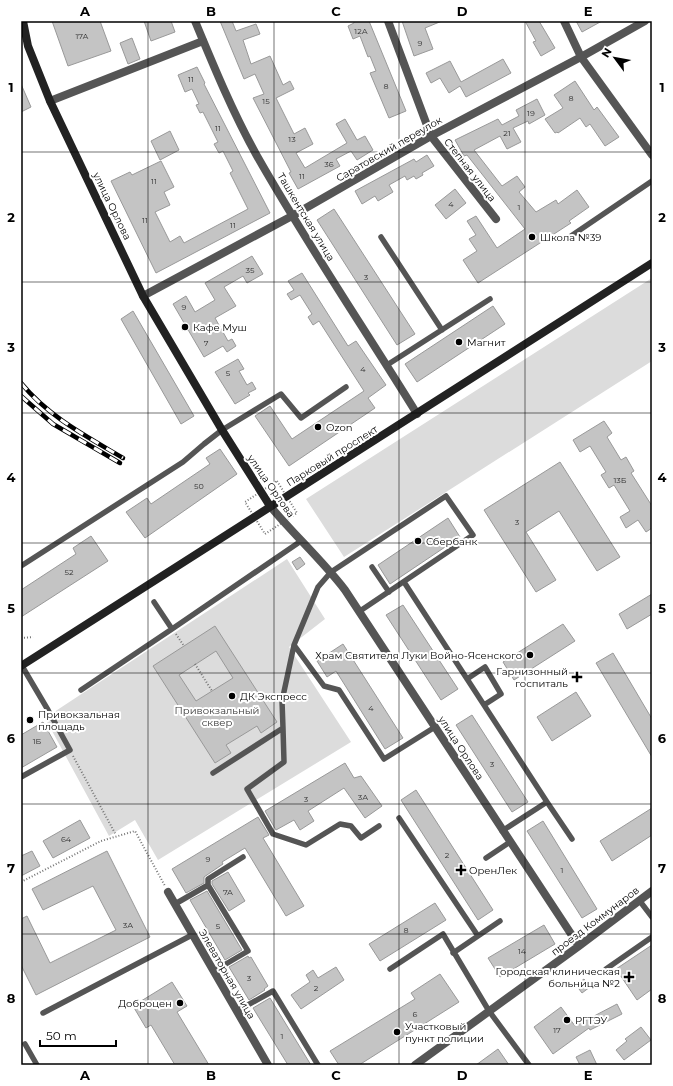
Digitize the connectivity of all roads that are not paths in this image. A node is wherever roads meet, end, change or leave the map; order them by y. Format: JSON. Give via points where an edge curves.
{"nodes":[{"id":1,"x":23,"y":21,"type":"edge"},
{"id":2,"x":195,"y":21,"type":"edge"},
{"id":3,"x":388,"y":21,"type":"edge"},
{"id":4,"x":564,"y":21,"type":"edge"},
{"id":5,"x":645,"y":21,"type":"edge"},
{"id":6,"x":203,"y":40,"type":"junction"},
{"id":7,"x":581,"y":57,"type":"junction"},
{"id":8,"x":50,"y":101,"type":"junction"},
{"id":9,"x":431,"y":136,"type":"junction"},
{"id":10,"x":652,"y":155,"type":"edge"},
{"id":11,"x":652,"y":181,"type":"edge"},
{"id":12,"x":292,"y":216,"type":"junction"},
{"id":13,"x":496,"y":219,"type":"dead end"},
{"id":14,"x":571,"y":236,"type":"dead end"},
{"id":15,"x":380,"y":237,"type":"dead end"},
{"id":16,"x":652,"y":263,"type":"edge"},
{"id":17,"x":144,"y":296,"type":"junction"},
{"id":18,"x":490,"y":299,"type":"dead end"},
{"id":19,"x":442,"y":330,"type":"junction"},
{"id":20,"x":387,"y":365,"type":"junction"},
{"id":21,"x":346,"y":387,"type":"dead end"},
{"id":22,"x":417,"y":414,"type":"junction"},
{"id":23,"x":222,"y":430,"type":"junction"},
{"id":24,"x":270,"y":506,"type":"junction"},
{"id":25,"x":301,"y":540,"type":"junction"},
{"id":26,"x":21,"y":566,"type":"edge"},
{"id":27,"x":372,"y":566,"type":"dead end"},
{"id":28,"x":331,"y":572,"type":"junction"},
{"id":29,"x":404,"y":582,"type":"junction"},
{"id":30,"x":389,"y":592,"type":"junction"},
{"id":31,"x":154,"y":602,"type":"dead end"},
{"id":32,"x":360,"y":611,"type":"junction"},
{"id":33,"x":172,"y":629,"type":"junction"},
{"id":34,"x":294,"y":645,"type":"junction"},
{"id":35,"x":21,"y":666,"type":"edge"},
{"id":36,"x":467,"y":679,"type":"junction"},
{"id":37,"x":81,"y":690,"type":"dead end"},
{"id":38,"x":484,"y":705,"type":"junction"},
{"id":39,"x":435,"y":727,"type":"junction"},
{"id":40,"x":283,"y":728,"type":"junction"},
{"id":41,"x":213,"y":773,"type":"dead end"},
{"id":42,"x":21,"y":777,"type":"edge"},
{"id":43,"x":547,"y":802,"type":"junction"},
{"id":44,"x":399,"y":818,"type":"dead end"},
{"id":45,"x":379,"y":826,"type":"dead end"},
{"id":46,"x":502,"y":831,"type":"junction"},
{"id":47,"x":572,"y":839,"type":"dead end"},
{"id":48,"x":510,"y":842,"type":"junction"},
{"id":49,"x":243,"y":857,"type":"dead end"},
{"id":50,"x":486,"y":858,"type":"dead end"},
{"id":51,"x":208,"y":885,"type":"junction"},
{"id":52,"x":652,"y":891,"type":"edge"},
{"id":53,"x":168,"y":892,"type":"road end"},
{"id":54,"x":639,"y":900,"type":"junction"},
{"id":55,"x":175,"y":904,"type":"junction"},
{"id":56,"x":652,"y":917,"type":"edge"},
{"id":57,"x":500,"y":921,"type":"dead end"},
{"id":58,"x":192,"y":935,"type":"junction"},
{"id":59,"x":478,"y":936,"type":"junction"},
{"id":60,"x":652,"y":937,"type":"edge"},
{"id":61,"x":579,"y":946,"type":"junction"},
{"id":62,"x":453,"y":953,"type":"junction"},
{"id":63,"x":390,"y":969,"type":"dead end"},
{"id":64,"x":606,"y":969,"type":"dead end"},
{"id":65,"x":214,"y":971,"type":"junction"},
{"id":66,"x":237,"y":1011,"type":"junction"},
{"id":67,"x":43,"y":1012,"type":"dead end"},
{"id":68,"x":489,"y":1012,"type":"junction"},
{"id":69,"x":25,"y":1044,"type":"dead end"},
{"id":70,"x":37,"y":1065,"type":"edge"},
{"id":71,"x":268,"y":1065,"type":"edge"},
{"id":72,"x":318,"y":1065,"type":"edge"},
{"id":73,"x":415,"y":1065,"type":"edge"},
{"id":74,"x":529,"y":1065,"type":"edge"}],
"edges":[{"from":1,"to":8,"type":"main road","name":"улица Орлова","via":[[28,46]]},
{"from":2,"to":6,"type":"street","name":"Ташкентская улица"},
{"from":3,"to":9,"type":"street","name":"Степная улица"},
{"from":4,"to":7,"type":"street"},
{"from":5,"to":7,"type":"street","name":"Саратовский переулок"},
{"from":6,"to":8,"type":"street"},
{"from":6,"to":12,"type":"street","name":"Ташкентская улица","via":[[250,142]]},
{"from":7,"to":9,"type":"street","name":"Саратовский переулок"},
{"from":7,"to":10,"type":"street"},
{"from":8,"to":17,"type":"main road","name":"улица Орлова"},
{"from":9,"to":12,"type":"street","name":"Саратовский переулок"},
{"from":9,"to":13,"type":"street","name":"Степная улица"},
{"from":11,"to":14,"type":"lane"},
{"from":12,"to":17,"type":"street","name":"Саратовский переулок"},
{"from":12,"to":20,"type":"street","name":"Ташкентская улица"},
{"from":15,"to":19,"type":"lane"},
{"from":16,"to":22,"type":"main road","name":"Парковый проспект"},
{"from":17,"to":23,"type":"main road","name":"улица Орлова"},
{"from":18,"to":19,"type":"lane"},
{"from":19,"to":20,"type":"lane"},
{"from":20,"to":22,"type":"street","name":"Ташкентская улица"},
{"from":21,"to":23,"type":"lane","via":[[301,418],[281,394]]},
{"from":22,"to":24,"type":"main road","name":"Парковый проспект"},
{"from":23,"to":24,"type":"main road","name":"улица Орлова"},
{"from":23,"to":26,"type":"lane","via":[[183,462]]},
{"from":24,"to":25,"type":"street","name":"улица Орлова"},
{"from":24,"to":35,"type":"main road","name":"Парковый проспект"},
{"from":25,"to":28,"type":"street","name":"улица Орлова"},
{"from":25,"to":33,"type":"lane"},
{"from":27,"to":30,"type":"lane"},
{"from":28,"to":29,"type":"lane","via":[[446,496],[473,535]]},
{"from":28,"to":32,"type":"street","name":"улица Орлова"},
{"from":28,"to":34,"type":"lane","via":[[318,587]]},
{"from":29,"to":30,"type":"lane"},
{"from":29,"to":36,"type":"lane"},
{"from":30,"to":32,"type":"lane"},
{"from":31,"to":33,"type":"lane"},
{"from":32,"to":39,"type":"street","name":"улица Орлова"},
{"from":33,"to":37,"type":"lane"},
{"from":34,"to":39,"type":"lane","via":[[324,686],[339,690],[384,760]]},
{"from":34,"to":40,"type":"lane","via":[[282,701]]},
{"from":35,"to":42,"type":"lane","via":[[70,750]]},
{"from":36,"to":38,"type":"lane"},
{"from":36,"to":38,"type":"lane","via":[[484,667],[501,694]]},
{"from":38,"to":43,"type":"lane"},
{"from":39,"to":46,"type":"street","name":"улица Орлова"},
{"from":40,"to":41,"type":"lane"},
{"from":40,"to":45,"type":"lane","via":[[284,762],[247,789],[273,834],[306,845],[340,824],[351,826],[360,838]]},
{"from":43,"to":46,"type":"lane"},
{"from":43,"to":47,"type":"lane"},
{"from":44,"to":59,"type":"lane"},
{"from":46,"to":48,"type":"street","name":"улица Орлова"},
{"from":48,"to":50,"type":"lane"},
{"from":48,"to":61,"type":"street","name":"улица Орлова"},
{"from":49,"to":51,"type":"lane","via":[[208,879]]},
{"from":51,"to":55,"type":"lane"},
{"from":51,"to":65,"type":"lane","via":[[248,951]]},
{"from":52,"to":54,"type":"street","name":"проезд Коммунаров"},
{"from":53,"to":55,"type":"street","name":"Элеваторная улица"},
{"from":54,"to":56,"type":"lane"},
{"from":54,"to":61,"type":"street","name":"проезд Коммунаров"},
{"from":55,"to":58,"type":"street","name":"Элеваторная улица"},
{"from":57,"to":59,"type":"lane"},
{"from":58,"to":65,"type":"street","name":"Элеваторная улица"},
{"from":58,"to":67,"type":"lane"},
{"from":59,"to":62,"type":"lane"},
{"from":60,"to":64,"type":"lane"},
{"from":61,"to":68,"type":"street","name":"проезд Коммунаров"},
{"from":62,"to":63,"type":"lane","via":[[442,934]]},
{"from":62,"to":68,"type":"lane"},
{"from":65,"to":66,"type":"street","name":"Элеваторная улица"},
{"from":66,"to":71,"type":"street","name":"Элеваторная улица"},
{"from":66,"to":72,"type":"lane","via":[[273,991]]},
{"from":68,"to":73,"type":"street","name":"проезд Коммунаров"},
{"from":68,"to":74,"type":"lane"},
{"from":69,"to":70,"type":"lane"}]}
